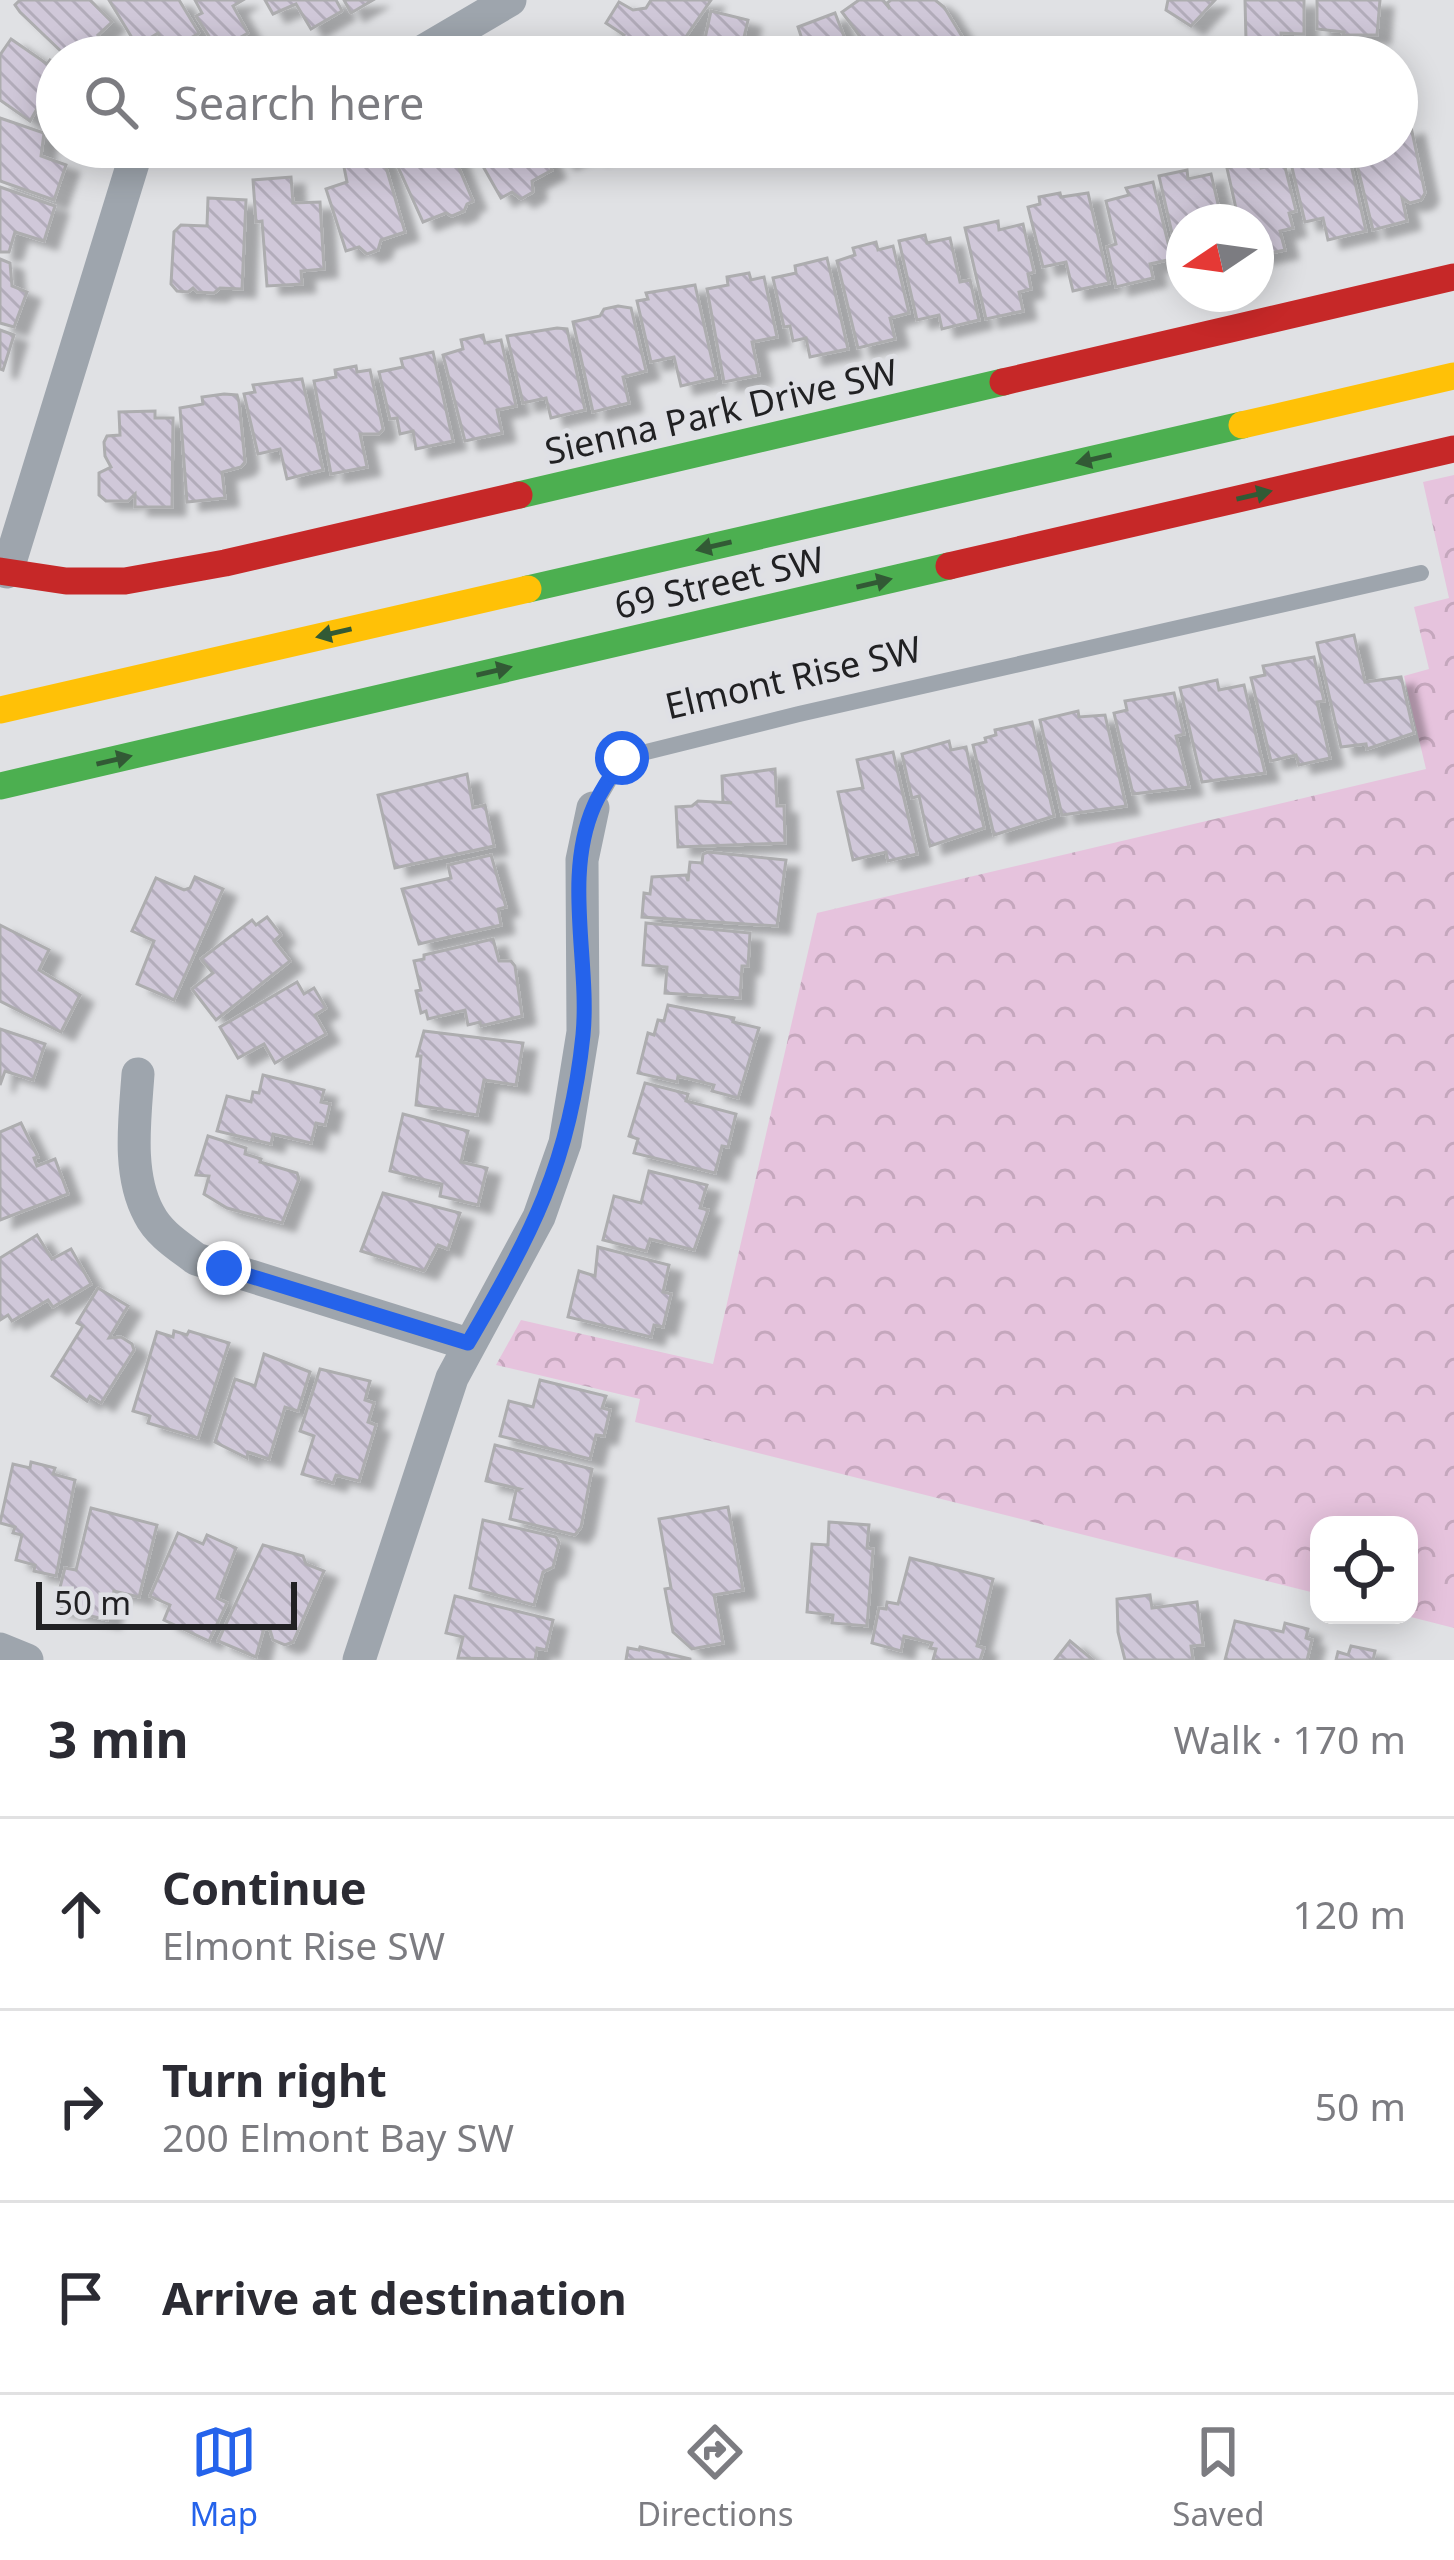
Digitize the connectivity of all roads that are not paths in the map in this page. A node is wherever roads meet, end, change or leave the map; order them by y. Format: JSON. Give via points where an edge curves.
{"nodes":[{"id":1,"x":510,"y":0,"type":"edge"},
{"id":2,"x":449,"y":36,"type":"edge"},
{"id":3,"x":131,"y":168,"type":"edge"},
{"id":4,"x":1454,"y":277,"type":"edge"},
{"id":5,"x":1454,"y":376,"type":"edge"},
{"id":6,"x":1454,"y":449,"type":"edge"},
{"id":7,"x":3,"y":572,"type":"edge"},
{"id":8,"x":1421,"y":573,"type":"dead end"},
{"id":9,"x":0,"y":710,"type":"edge"},
{"id":10,"x":0,"y":786,"type":"edge"},
{"id":11,"x":593,"y":808,"type":"joint"},
{"id":12,"x":138,"y":1074,"type":"dead end"},
{"id":13,"x":468,"y":1343,"type":"junction"},
{"id":14,"x":0,"y":1649,"type":"edge"},
{"id":15,"x":27,"y":1660,"type":"edge"},
{"id":16,"x":359,"y":1660,"type":"edge"}],
"edges":[{"from":1,"to":2,"type":"street"},
{"from":3,"to":7,"type":"street"},
{"from":4,"to":7,"type":"main road","name":"Sienna Park Drive SW","via":[[225,563],[125,580]]},
{"from":5,"to":9,"type":"main road","name":"69 Street SW","one_way":true},
{"from":10,"to":6,"type":"main road","name":"69 Street SW","one_way":true},
{"from":8,"to":11,"type":"lane","name":"Elmont Rise SW","via":[[622,758]]},
{"from":11,"to":13,"type":"street","name":"Elmont Rise SW","via":[[582,860],[583,1032],[565,1143],[539,1217]]},
{"from":12,"to":13,"type":"street","via":[[141,1192],[166,1237],[196,1259]]},
{"from":13,"to":16,"type":"street","name":"Elmont Rise SW"},
{"from":14,"to":15,"type":"street"}]}
